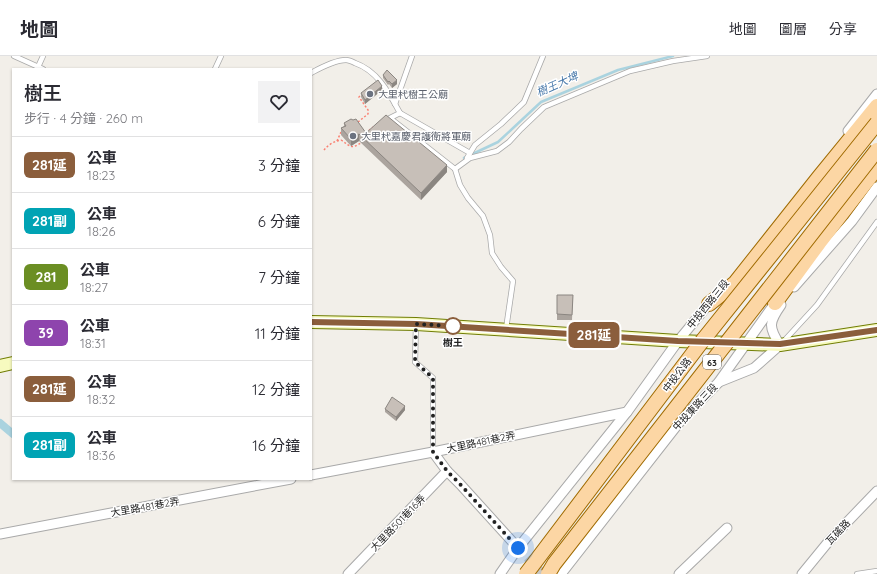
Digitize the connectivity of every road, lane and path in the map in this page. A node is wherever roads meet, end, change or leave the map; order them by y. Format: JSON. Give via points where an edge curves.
{"nodes":[{"id":1,"x":14,"y":56,"type":"edge"},
{"id":2,"x":42,"y":56,"type":"edge"},
{"id":3,"x":221,"y":56,"type":"edge"},
{"id":4,"x":412,"y":56,"type":"edge"},
{"id":5,"x":543,"y":56,"type":"edge"},
{"id":6,"x":707,"y":56,"type":"edge"},
{"id":7,"x":41,"y":68,"type":"edge"},
{"id":8,"x":215,"y":68,"type":"edge"},
{"id":9,"x":312,"y":72,"type":"edge"},
{"id":10,"x":363,"y":93,"type":"edge"},
{"id":11,"x":877,"y":94,"type":"edge"},
{"id":12,"x":395,"y":104,"type":"junction"},
{"id":13,"x":877,"y":106,"type":"edge"},
{"id":14,"x":400,"y":113,"type":"junction"},
{"id":15,"x":877,"y":123,"type":"edge"},
{"id":16,"x":353,"y":124,"type":"edge"},
{"id":17,"x":375,"y":125,"type":"edge"},
{"id":18,"x":343,"y":129,"type":"edge"},
{"id":19,"x":364,"y":134,"type":"edge"},
{"id":20,"x":366,"y":138,"type":"edge"},
{"id":21,"x":337,"y":141,"type":"junction"},
{"id":22,"x":324,"y":150,"type":"dead end"},
{"id":23,"x":877,"y":150,"type":"edge"},
{"id":24,"x":470,"y":153,"type":"junction"},
{"id":25,"x":465,"y":162,"type":"junction"},
{"id":26,"x":877,"y":168,"type":"edge"},
{"id":27,"x":456,"y":169,"type":"junction"},
{"id":28,"x":877,"y":187,"type":"edge"},
{"id":29,"x":877,"y":222,"type":"edge"},
{"id":30,"x":793,"y":288,"type":"junction"},
{"id":31,"x":710,"y":304,"type":"junction"},
{"id":32,"x":775,"y":304,"type":"junction"},
{"id":33,"x":312,"y":322,"type":"edge"},
{"id":34,"x":416,"y":324,"type":"junction"},
{"id":35,"x":506,"y":329,"type":"junction"},
{"id":36,"x":877,"y":330,"type":"edge"},
{"id":37,"x":678,"y":341,"type":"junction"},
{"id":38,"x":747,"y":343,"type":"junction"},
{"id":39,"x":780,"y":344,"type":"junction"},
{"id":40,"x":12,"y":363,"type":"edge"},
{"id":41,"x":0,"y":366,"type":"edge"},
{"id":42,"x":718,"y":383,"type":"junction"},
{"id":43,"x":627,"y":412,"type":"junction"},
{"id":44,"x":433,"y":452,"type":"junction"},
{"id":45,"x":447,"y":471,"type":"junction"},
{"id":46,"x":312,"y":475,"type":"edge"},
{"id":47,"x":286,"y":480,"type":"edge"},
{"id":48,"x":877,"y":491,"type":"edge"},
{"id":49,"x":727,"y":528,"type":"dead end"},
{"id":50,"x":0,"y":534,"type":"edge"},
{"id":51,"x":518,"y":548,"type":"junction"},
{"id":52,"x":877,"y":571,"type":"edge"},
{"id":53,"x":348,"y":574,"type":"edge"},
{"id":54,"x":500,"y":574,"type":"edge"},
{"id":55,"x":526,"y":574,"type":"edge"},
{"id":56,"x":548,"y":574,"type":"edge"},
{"id":57,"x":561,"y":574,"type":"edge"},
{"id":58,"x":679,"y":574,"type":"edge"},
{"id":59,"x":802,"y":574,"type":"edge"},
{"id":60,"x":857,"y":574,"type":"edge"}],
"edges":[{"from":1,"to":7,"type":"lane"},
{"from":2,"to":7,"type":"lane"},
{"from":3,"to":8,"type":"lane"},
{"from":4,"to":12,"type":"lane"},
{"from":5,"to":24,"type":"lane","via":[[524,102],[475,145]]},
{"from":6,"to":25,"type":"lane","via":[[630,71],[544,107],[497,151],[470,158]]},
{"from":9,"to":12,"type":"lane","via":[[324,66],[347,60],[363,66],[376,75]]},
{"from":10,"to":16,"type":"path","via":[[359,97],[368,114]]},
{"from":11,"to":31,"type":"street","name":"中投西路三段"},
{"from":12,"to":14,"type":"lane"},
{"from":13,"to":31,"type":"main road","via":[[735,283]]},
{"from":14,"to":24,"type":"lane"},
{"from":14,"to":27,"type":"lane","via":[[390,118]]},
{"from":15,"to":55,"type":"main road","name":"中投公路","number":"63","bridge":true,"via":[[703,340]]},
{"from":17,"to":19,"type":"path"},
{"from":18,"to":21,"type":"path"},
{"from":20,"to":21,"type":"path","via":[[354,146],[347,146],[341,140]]},
{"from":21,"to":22,"type":"path"},
{"from":23,"to":56,"type":"main road","name":"中投公路","number":"63","bridge":true},
{"from":24,"to":25,"type":"lane"},
{"from":25,"to":27,"type":"lane"},
{"from":26,"to":32,"type":"main road","via":[[818,243]]},
{"from":27,"to":35,"type":"lane","via":[[460,185],[483,216],[490,235],[492,254],[513,281]]},
{"from":28,"to":30,"type":"street","name":"中投東路三段","via":[[852,221]]},
{"from":29,"to":39,"type":"lane","via":[[816,305]]},
{"from":30,"to":32,"type":"street","name":"中投東路三段"},
{"from":30,"to":39,"type":"street","via":[[776,312],[771,325],[773,334]]},
{"from":31,"to":37,"type":"street","name":"中投西路三段"},
{"from":32,"to":38,"type":"street","name":"中投東路三段"},
{"from":33,"to":34,"type":"street"},
{"from":34,"to":35,"type":"street"},
{"from":34,"to":44,"type":"lane","via":[[415,362],[433,378]]},
{"from":35,"to":37,"type":"street"},
{"from":36,"to":39,"type":"street"},
{"from":37,"to":38,"type":"street"},
{"from":37,"to":43,"type":"street","name":"中投西路三段"},
{"from":38,"to":39,"type":"street"},
{"from":38,"to":42,"type":"street","name":"中投東路三段"},
{"from":39,"to":42,"type":"street","via":[[754,368]]},
{"from":40,"to":41,"type":"street"},
{"from":42,"to":57,"type":"street","name":"中投東路三段","via":[[682,419]]},
{"from":43,"to":44,"type":"street","name":"大里路481巷2弄"},
{"from":43,"to":51,"type":"street","name":"中投西路三段"},
{"from":44,"to":45,"type":"street"},
{"from":44,"to":46,"type":"street","name":"大里路481巷2弄"},
{"from":45,"to":51,"type":"street"},
{"from":45,"to":53,"type":"street","name":"大里路501巷16弄"},
{"from":47,"to":50,"type":"street","name":"大里路481巷2弄"},
{"from":48,"to":59,"type":"street","name":"瓦磘路","via":[[829,541]]},
{"from":49,"to":58,"type":"street"},
{"from":51,"to":54,"type":"street","name":"中投西路三段"},
{"from":52,"to":60,"type":"lane"}]}
